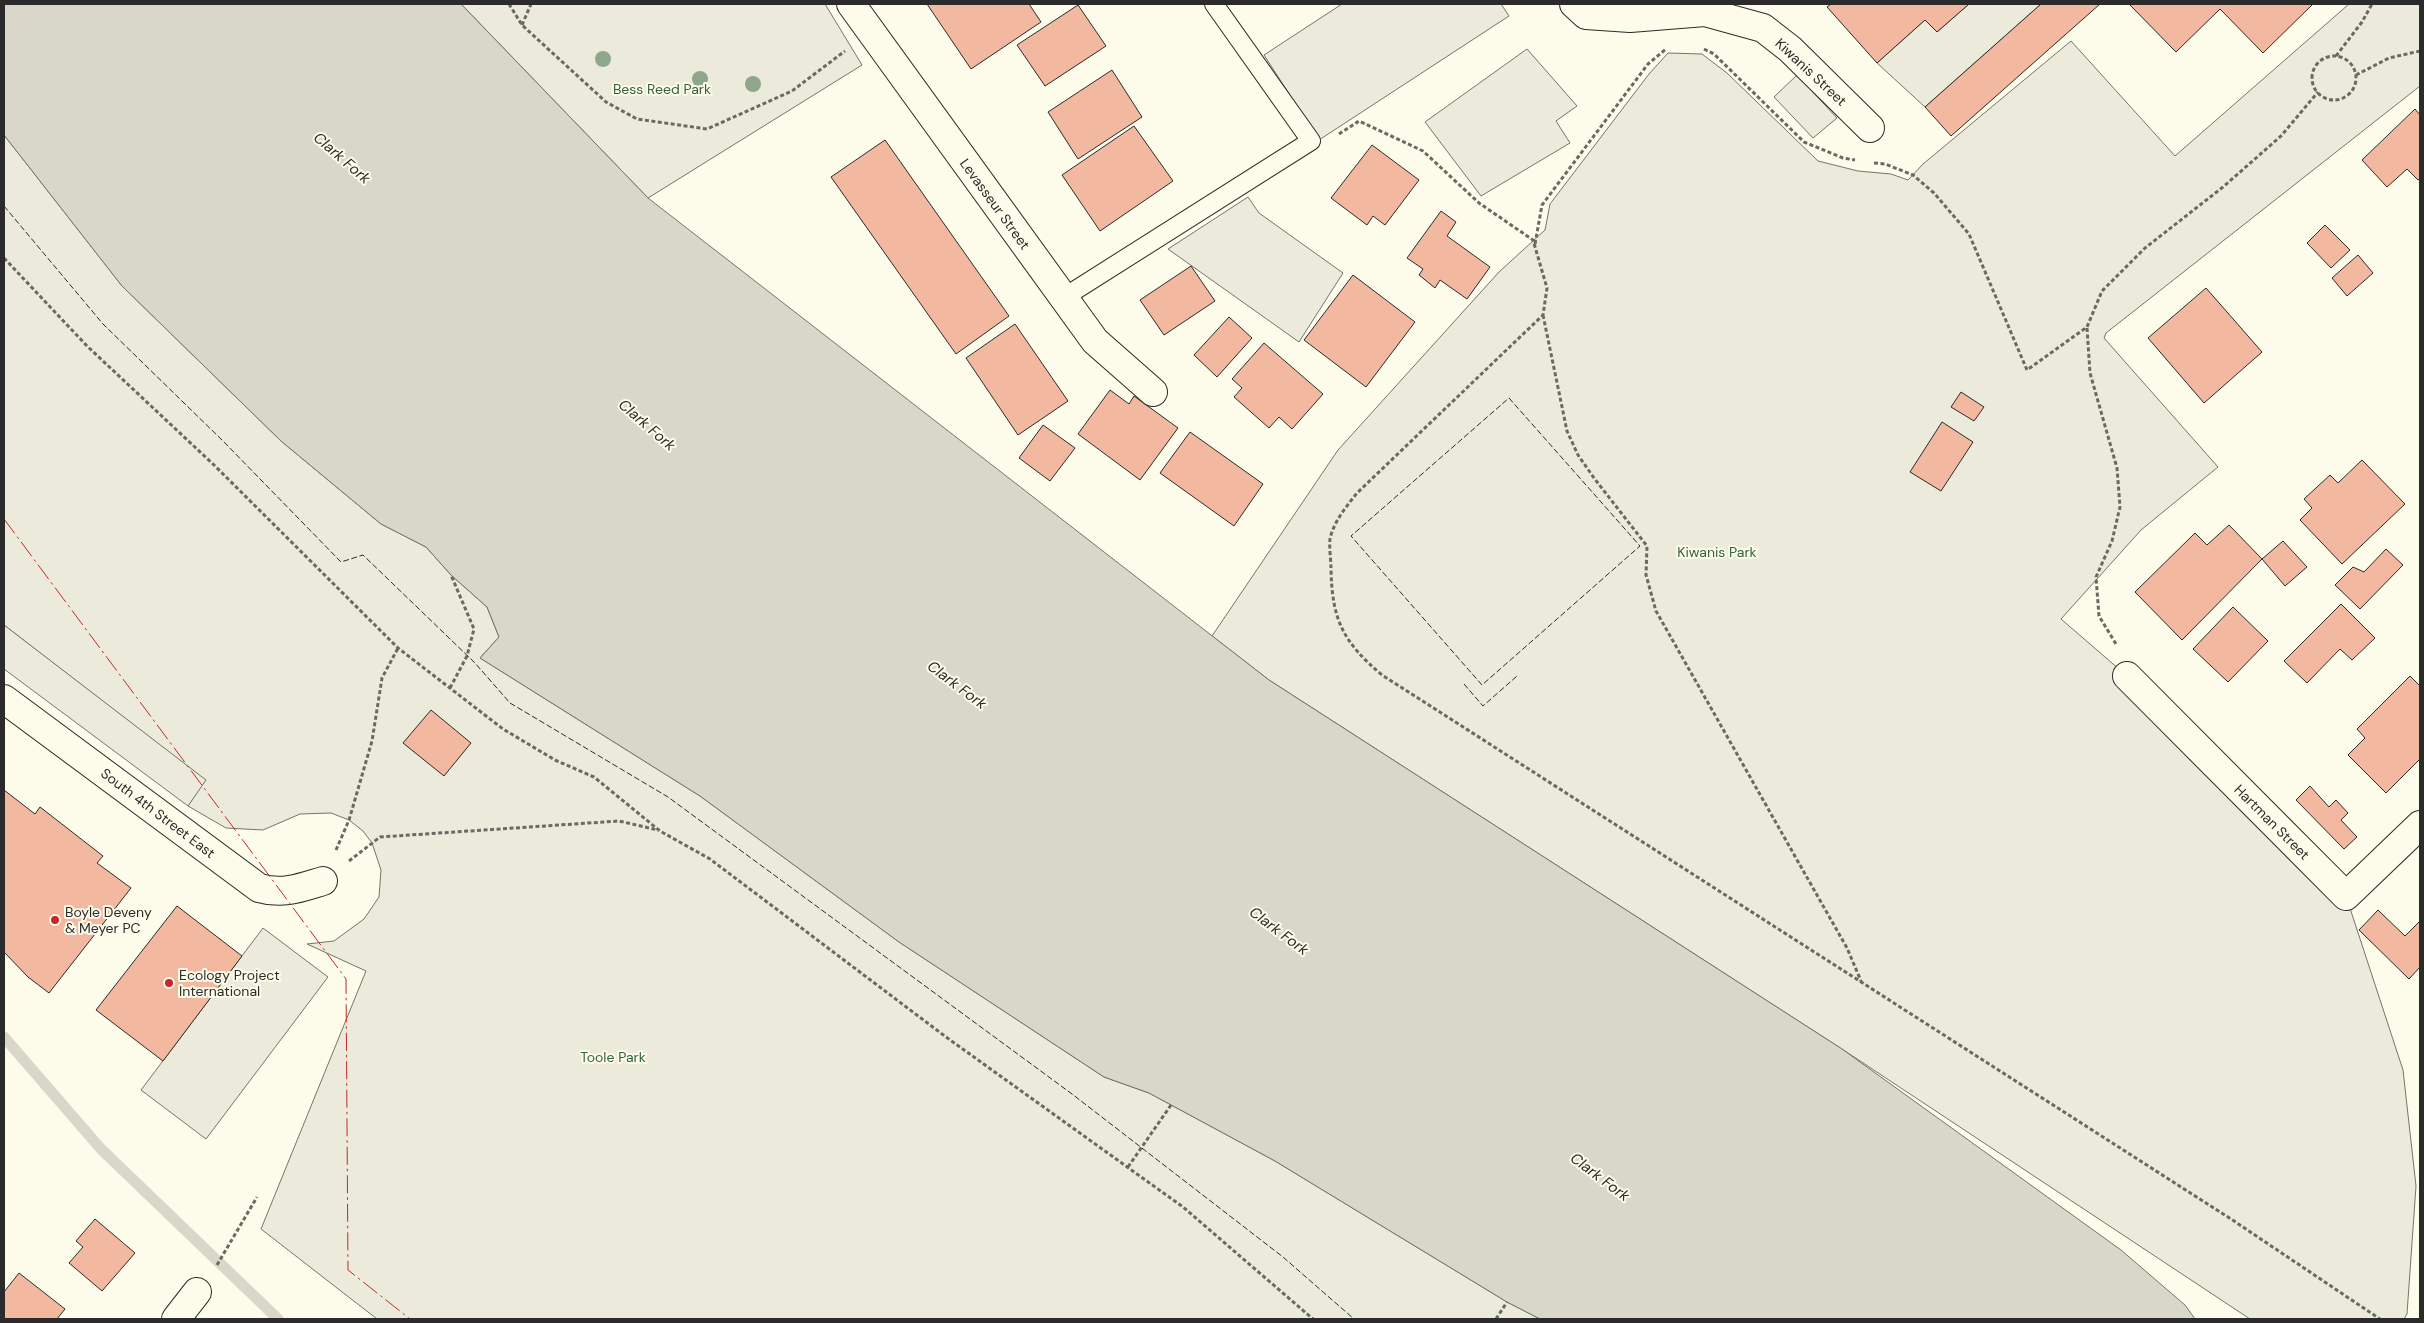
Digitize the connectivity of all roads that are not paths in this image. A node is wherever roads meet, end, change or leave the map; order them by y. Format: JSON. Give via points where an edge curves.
{"nodes":[{"id":1,"x":851,"y":4,"type":"edge"},
{"id":2,"x":1214,"y":4,"type":"edge"},
{"id":3,"x":1574,"y":4,"type":"edge"},
{"id":4,"x":1870,"y":128,"type":"dead end"},
{"id":5,"x":1062,"y":298,"type":"junction"},
{"id":6,"x":1152,"y":392,"type":"dead end"},
{"id":7,"x":2131,"y":681,"type":"road end"},
{"id":8,"x":4,"y":699,"type":"edge"},
{"id":9,"x":2420,"y":825,"type":"edge"},
{"id":10,"x":323,"y":881,"type":"road end"},
{"id":11,"x":205,"y":1283,"type":"road end"},
{"id":12,"x":176,"y":1319,"type":"edge"}],
"edges":[{"from":1,"to":5,"type":"street","name":"Levasseur Street"},
{"from":2,"to":5,"type":"lane","via":[[1311,141]]},
{"from":3,"to":4,"type":"street","name":"Kiwanis Street","via":[[1586,15],[1630,18],[1705,12],[1763,28],[1790,49]]},
{"from":5,"to":6,"type":"street","name":"Levasseur Street","via":[[1095,341]]},
{"from":7,"to":9,"type":"street","name":"Hartman Street","via":[[2346,896]]},
{"from":8,"to":10,"type":"street","name":"South 4th Street East","via":[[259,888],[274,892],[290,891]]},
{"from":11,"to":12,"type":"street"}]}
